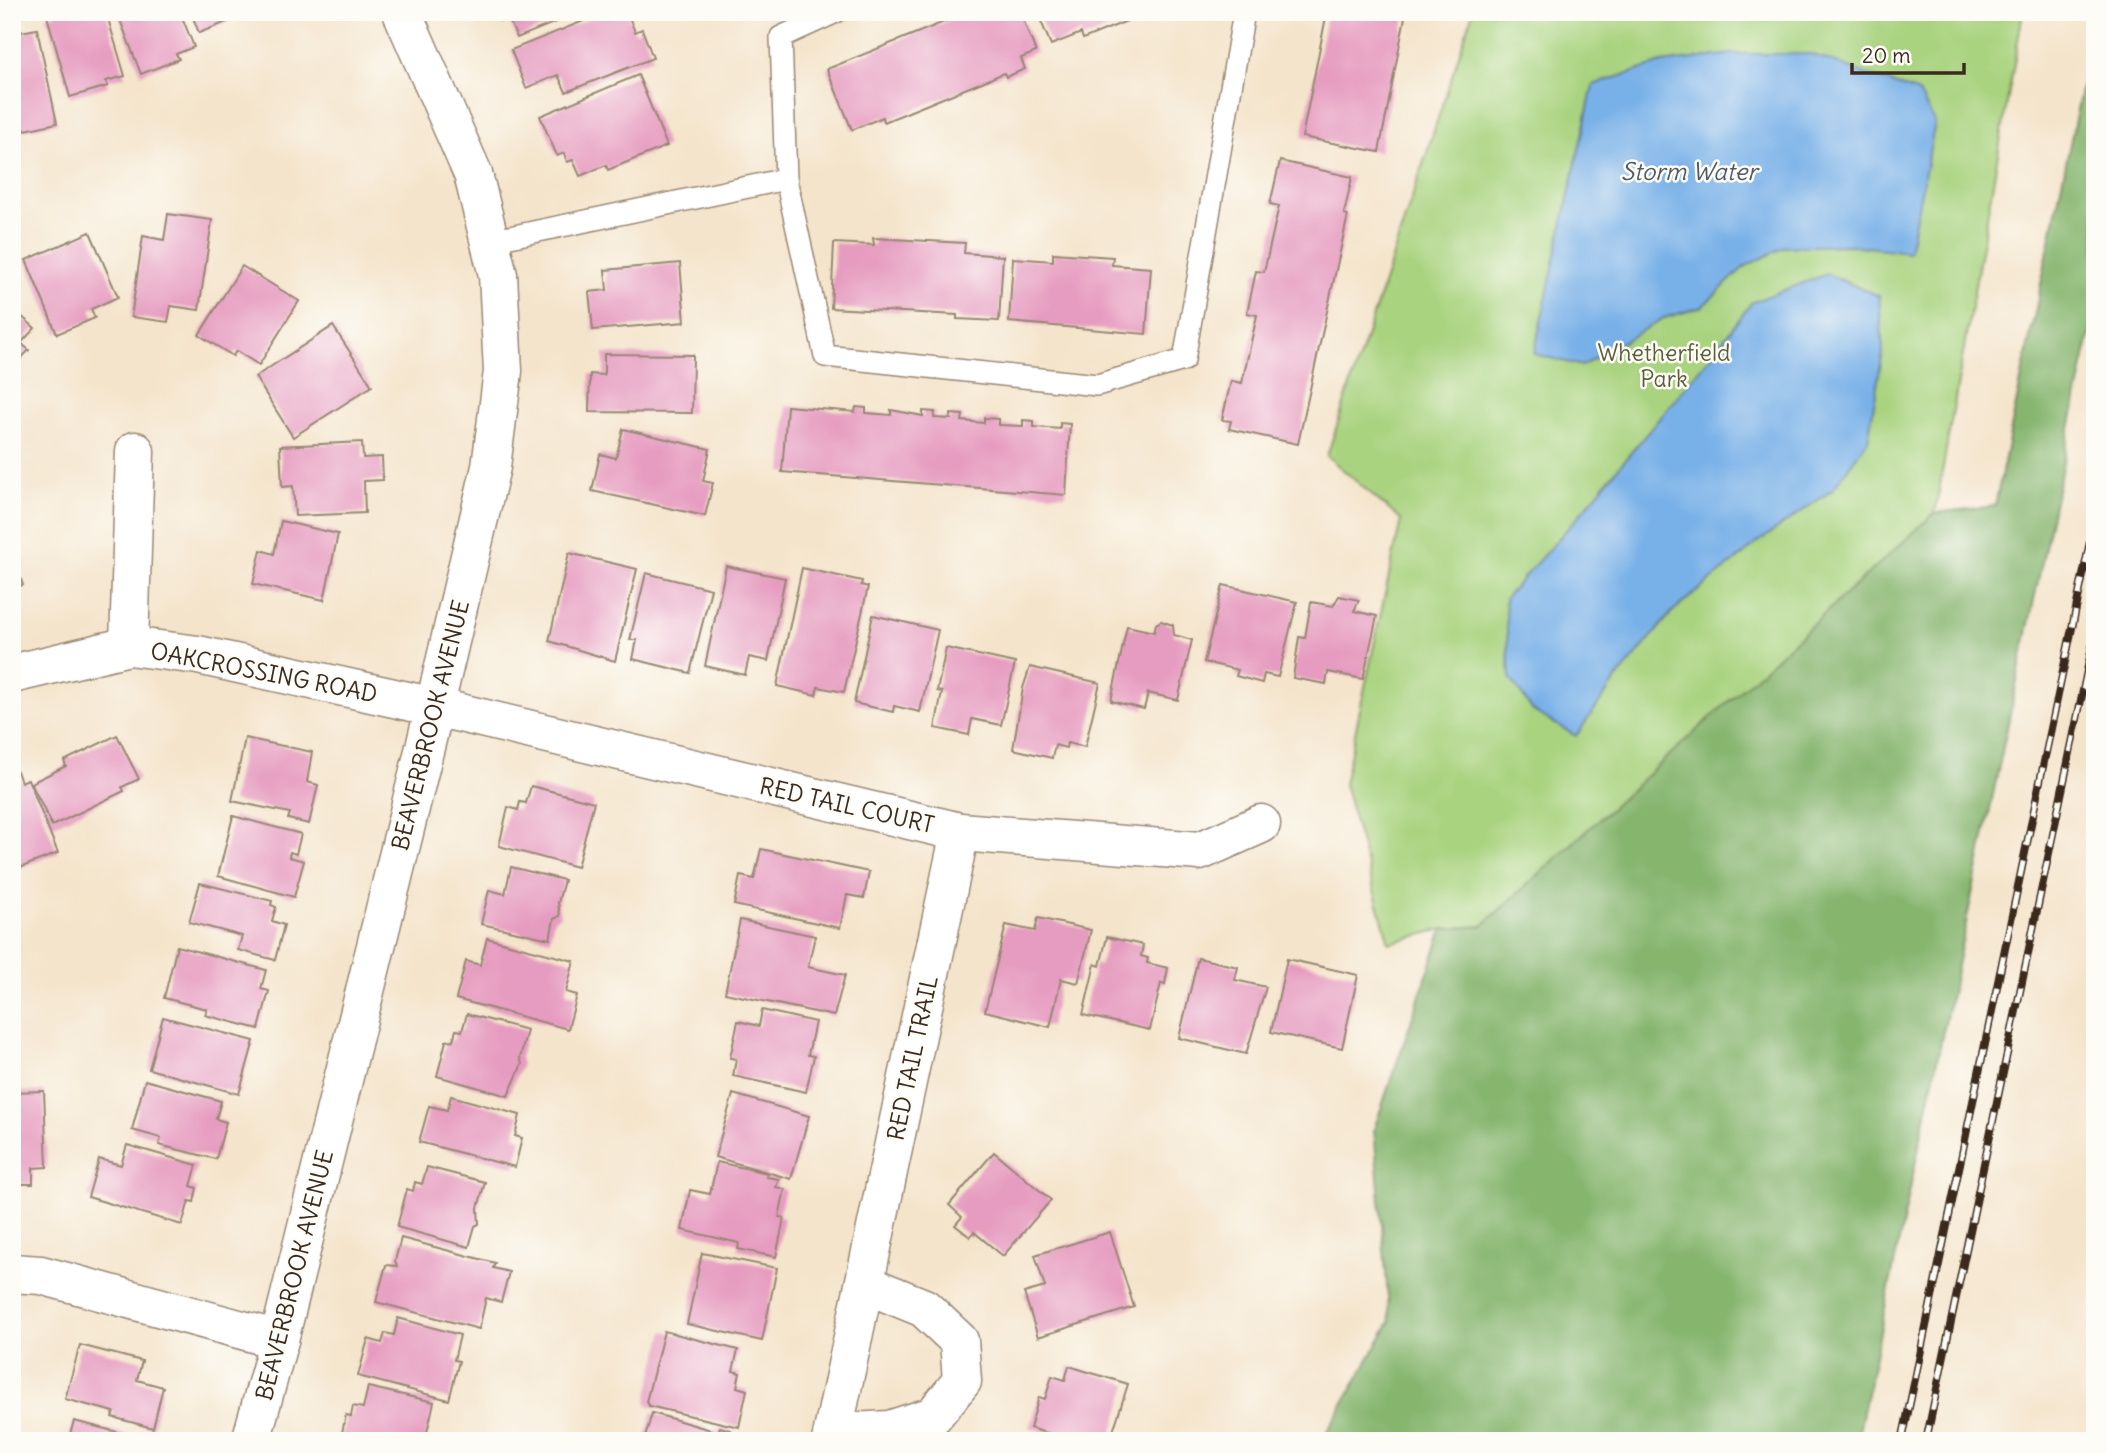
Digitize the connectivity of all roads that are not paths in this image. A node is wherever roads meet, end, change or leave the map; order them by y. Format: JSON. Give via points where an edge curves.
{"nodes":[{"id":1,"x":402,"y":12,"type":"edge"},
{"id":2,"x":836,"y":12,"type":"edge"},
{"id":3,"x":1244,"y":12,"type":"edge"},
{"id":4,"x":786,"y":179,"type":"junction"},
{"id":5,"x":490,"y":241,"type":"junction"},
{"id":6,"x":135,"y":451,"type":"dead end"},
{"id":7,"x":129,"y":646,"type":"junction"},
{"id":8,"x":12,"y":674,"type":"edge"},
{"id":9,"x":435,"y":707,"type":"junction"},
{"id":10,"x":1261,"y":824,"type":"dead end"},
{"id":11,"x":960,"y":832,"type":"junction"},
{"id":12,"x":12,"y":1273,"type":"edge"},
{"id":13,"x":865,"y":1284,"type":"junction"},
{"id":14,"x":279,"y":1340,"type":"junction"},
{"id":15,"x":832,"y":1437,"type":"edge"},
{"id":16,"x":251,"y":1441,"type":"edge"}],
"edges":[{"from":1,"to":5,"type":"street","name":"BEAVERBROOK AVENUE","via":[[472,174]]},
{"from":2,"to":4,"type":"lane","via":[[781,37]]},
{"from":3,"to":4,"type":"lane","via":[[1184,360],[1097,385],[825,356]]},
{"from":4,"to":5,"type":"lane"},
{"from":5,"to":9,"type":"street","name":"BEAVERBROOK AVENUE","via":[[498,275],[500,399],[491,467]]},
{"from":6,"to":7,"type":"street"},
{"from":7,"to":8,"type":"street","name":"OAKCROSSING ROAD"},
{"from":7,"to":9,"type":"street","name":"OAKCROSSING ROAD","via":[[198,654]]},
{"from":9,"to":11,"type":"street","name":"RED TAIL COURT"},
{"from":9,"to":14,"type":"street","name":"BEAVERBROOK AVENUE"},
{"from":10,"to":11,"type":"street","name":"RED TAIL COURT","via":[[1200,851]]},
{"from":11,"to":13,"type":"street","name":"RED TAIL TRAIL"},
{"from":12,"to":14,"type":"street","via":[[41,1275]]},
{"from":13,"to":15,"type":"street","name":"RED TAIL TRAIL"},
{"from":13,"to":15,"type":"street","name":"RED TAIL TRAIL","via":[[924,1308],[959,1341],[962,1381],[933,1416],[889,1430]]},
{"from":14,"to":16,"type":"street","name":"BEAVERBROOK AVENUE"}]}
